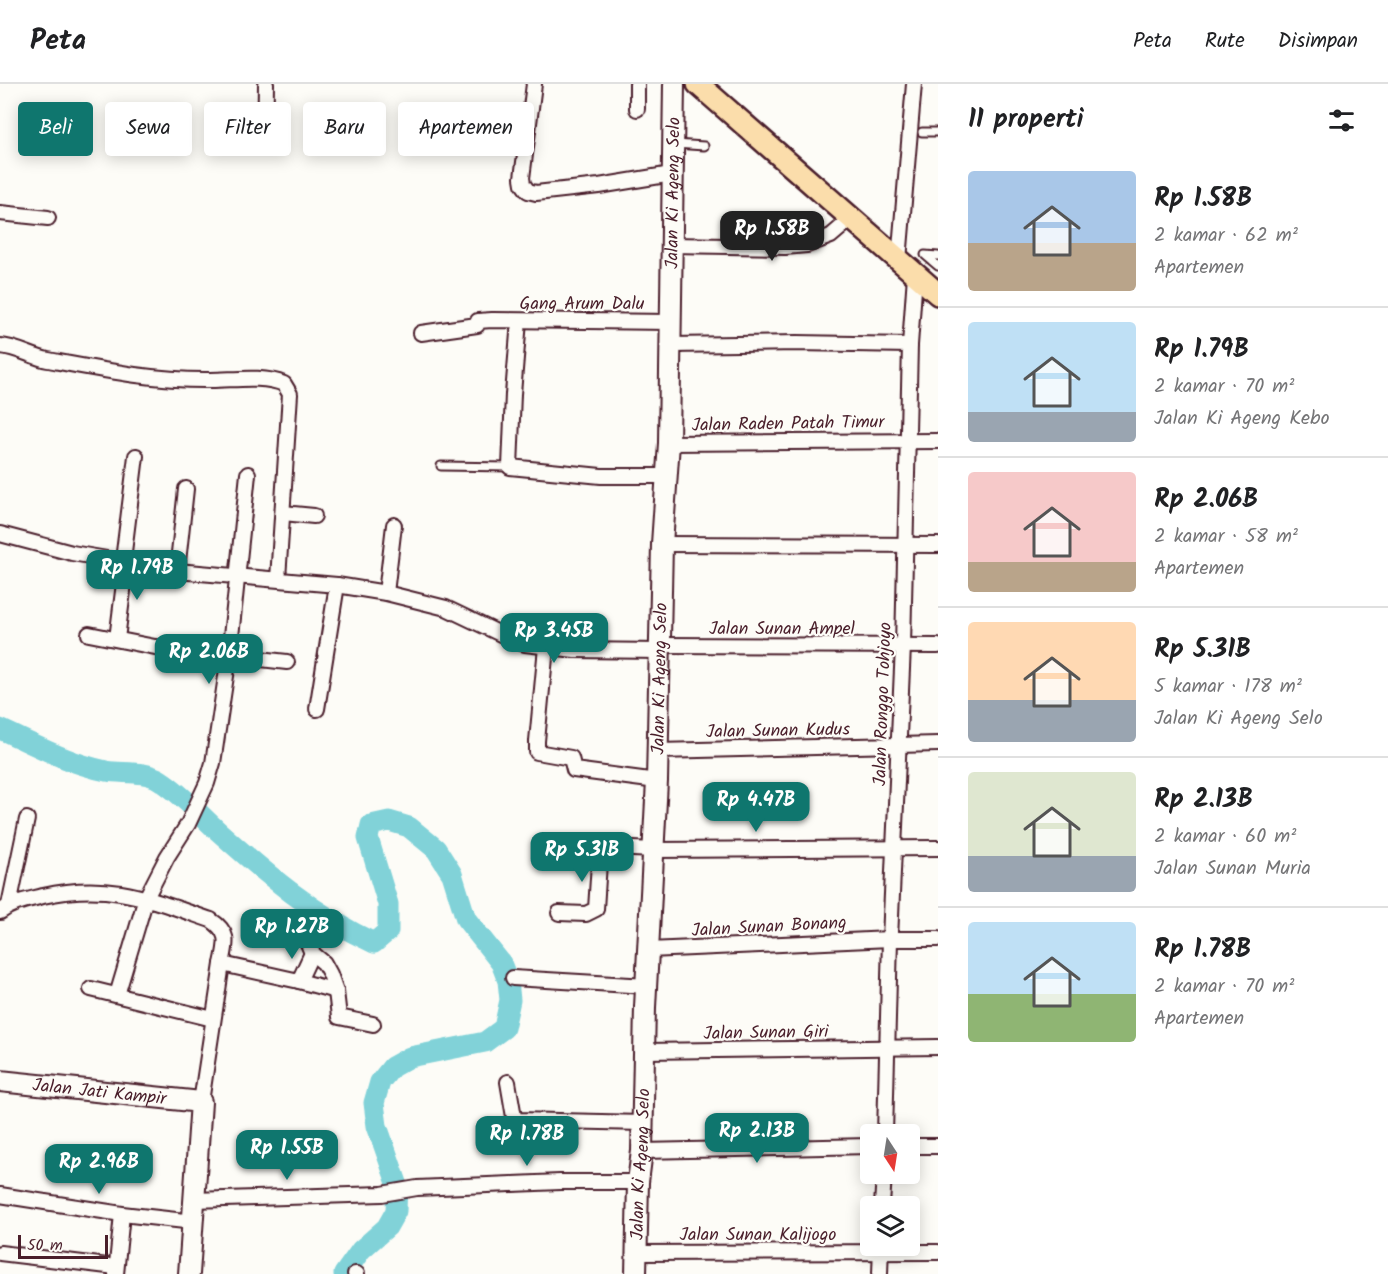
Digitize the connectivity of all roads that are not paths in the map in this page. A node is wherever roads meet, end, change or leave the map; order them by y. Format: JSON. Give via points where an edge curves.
{"nodes":[{"id":1,"x":266,"y":84,"type":"edge"},
{"id":2,"x":534,"y":84,"type":"edge"},
{"id":3,"x":637,"y":84,"type":"edge"},
{"id":4,"x":674,"y":84,"type":"edge"},
{"id":5,"x":698,"y":84,"type":"edge"},
{"id":6,"x":914,"y":84,"type":"edge"},
{"id":7,"x":266,"y":102,"type":"edge"},
{"id":8,"x":637,"y":109,"type":"dead end"},
{"id":9,"x":922,"y":132,"type":"dead end"},
{"id":10,"x":938,"y":132,"type":"edge"},
{"id":11,"x":672,"y":144,"type":"junction"},
{"id":12,"x":704,"y":146,"type":"dead end"},
{"id":13,"x":672,"y":174,"type":"junction"},
{"id":14,"x":0,"y":213,"type":"edge"},
{"id":15,"x":852,"y":218,"type":"junction"},
{"id":16,"x":48,"y":219,"type":"dead end"},
{"id":17,"x":671,"y":245,"type":"junction"},
{"id":18,"x":938,"y":256,"type":"edge"},
{"id":19,"x":899,"y":260,"type":"junction"},
{"id":20,"x":938,"y":266,"type":"edge"},
{"id":21,"x":915,"y":275,"type":"junction"},
{"id":22,"x":938,"y":294,"type":"edge"},
{"id":23,"x":519,"y":321,"type":"junction"},
{"id":24,"x":671,"y":322,"type":"junction"},
{"id":25,"x":421,"y":333,"type":"dead end"},
{"id":26,"x":671,"y":345,"type":"junction"},
{"id":27,"x":910,"y":345,"type":"junction"},
{"id":28,"x":0,"y":346,"type":"edge"},
{"id":29,"x":907,"y":440,"type":"junction"},
{"id":30,"x":938,"y":441,"type":"edge"},
{"id":31,"x":669,"y":443,"type":"junction"},
{"id":32,"x":136,"y":456,"type":"dead end"},
{"id":33,"x":441,"y":466,"type":"dead end"},
{"id":34,"x":510,"y":467,"type":"junction"},
{"id":35,"x":248,"y":474,"type":"dead end"},
{"id":36,"x":668,"y":476,"type":"junction"},
{"id":37,"x":186,"y":489,"type":"dead end"},
{"id":38,"x":283,"y":513,"type":"junction"},
{"id":39,"x":314,"y":516,"type":"dead end"},
{"id":40,"x":394,"y":525,"type":"dead end"},
{"id":41,"x":0,"y":534,"type":"edge"},
{"id":42,"x":662,"y":544,"type":"junction"},
{"id":43,"x":905,"y":545,"type":"junction"},
{"id":44,"x":938,"y":545,"type":"edge"},
{"id":45,"x":123,"y":560,"type":"junction"},
{"id":46,"x":177,"y":571,"type":"junction"},
{"id":47,"x":237,"y":577,"type":"junction"},
{"id":48,"x":278,"y":579,"type":"junction"},
{"id":49,"x":337,"y":585,"type":"junction"},
{"id":50,"x":386,"y":593,"type":"junction"},
{"id":51,"x":89,"y":634,"type":"dead end"},
{"id":52,"x":117,"y":639,"type":"junction"},
{"id":53,"x":903,"y":646,"type":"junction"},
{"id":54,"x":938,"y":646,"type":"edge"},
{"id":55,"x":546,"y":647,"type":"junction"},
{"id":56,"x":661,"y":648,"type":"junction"},
{"id":57,"x":229,"y":656,"type":"junction"},
{"id":58,"x":287,"y":662,"type":"dead end"},
{"id":59,"x":317,"y":709,"type":"dead end"},
{"id":60,"x":898,"y":744,"type":"junction"},
{"id":61,"x":938,"y":744,"type":"edge"},
{"id":62,"x":658,"y":751,"type":"junction"},
{"id":63,"x":657,"y":781,"type":"junction"},
{"id":64,"x":27,"y":819,"type":"dead end"},
{"id":65,"x":573,"y":846,"type":"dead end"},
{"id":66,"x":600,"y":847,"type":"junction"},
{"id":67,"x":896,"y":848,"type":"junction"},
{"id":68,"x":938,"y":848,"type":"edge"},
{"id":69,"x":653,"y":850,"type":"junction"},
{"id":70,"x":146,"y":898,"type":"junction"},
{"id":71,"x":4,"y":909,"type":"edge"},
{"id":72,"x":559,"y":913,"type":"dead end"},
{"id":73,"x":306,"y":939,"type":"dead end"},
{"id":74,"x":890,"y":939,"type":"junction"},
{"id":75,"x":938,"y":939,"type":"edge"},
{"id":76,"x":649,"y":950,"type":"junction"},
{"id":77,"x":312,"y":954,"type":"junction"},
{"id":78,"x":222,"y":964,"type":"junction"},
{"id":79,"x":513,"y":978,"type":"dead end"},
{"id":80,"x":299,"y":981,"type":"junction"},
{"id":81,"x":648,"y":986,"type":"junction"},
{"id":82,"x":91,"y":989,"type":"dead end"},
{"id":83,"x":336,"y":992,"type":"junction"},
{"id":84,"x":117,"y":995,"type":"junction"},
{"id":85,"x":213,"y":1019,"type":"junction"},
{"id":86,"x":373,"y":1024,"type":"dead end"},
{"id":87,"x":938,"y":1047,"type":"edge"},
{"id":88,"x":887,"y":1048,"type":"junction"},
{"id":89,"x":645,"y":1051,"type":"junction"},
{"id":90,"x":0,"y":1081,"type":"edge"},
{"id":91,"x":508,"y":1082,"type":"dead end"},
{"id":92,"x":201,"y":1102,"type":"junction"},
{"id":93,"x":643,"y":1123,"type":"junction"},
{"id":94,"x":885,"y":1124,"type":"edge"},
{"id":95,"x":860,"y":1146,"type":"edge"},
{"id":96,"x":920,"y":1146,"type":"edge"},
{"id":97,"x":938,"y":1146,"type":"edge"},
{"id":98,"x":642,"y":1151,"type":"junction"},
{"id":99,"x":638,"y":1182,"type":"junction"},
{"id":100,"x":0,"y":1195,"type":"edge"},
{"id":101,"x":194,"y":1200,"type":"junction"},
{"id":102,"x":122,"y":1214,"type":"junction"},
{"id":103,"x":194,"y":1222,"type":"junction"},
{"id":104,"x":860,"y":1248,"type":"edge"},
{"id":105,"x":920,"y":1251,"type":"edge"},
{"id":106,"x":938,"y":1252,"type":"edge"},
{"id":107,"x":0,"y":1253,"type":"edge"},
{"id":108,"x":636,"y":1253,"type":"junction"},
{"id":109,"x":881,"y":1256,"type":"edge"},
{"id":110,"x":116,"y":1270,"type":"edge"},
{"id":111,"x":189,"y":1274,"type":"edge"},
{"id":112,"x":636,"y":1274,"type":"edge"},
{"id":113,"x":880,"y":1274,"type":"edge"}],
"edges":[{"from":1,"to":7,"type":"street"},
{"from":2,"to":13,"type":"street","via":[[522,178],[528,191],[599,186]]},
{"from":3,"to":8,"type":"street"},
{"from":4,"to":11,"type":"street","name":"Jalan Ki Ageng Selo"},
{"from":5,"to":15,"type":"main road"},
{"from":6,"to":19,"type":"street"},
{"from":9,"to":10,"type":"lane"},
{"from":11,"to":12,"type":"lane"},
{"from":11,"to":13,"type":"street","name":"Jalan Ki Ageng Selo"},
{"from":13,"to":17,"type":"street","name":"Jalan Ki Ageng Selo"},
{"from":14,"to":16,"type":"street"},
{"from":15,"to":17,"type":"street","via":[[831,236],[807,245]]},
{"from":15,"to":19,"type":"main road"},
{"from":17,"to":24,"type":"street","name":"Jalan Ki Ageng Selo"},
{"from":18,"to":20,"type":"lane","via":[[925,255]]},
{"from":19,"to":21,"type":"main road"},
{"from":21,"to":22,"type":"main road"},
{"from":21,"to":27,"type":"street","name":"Jalan Ronggo Tohjoyo"},
{"from":23,"to":24,"type":"street","name":"Gang Arum Dalu"},
{"from":23,"to":25,"type":"street","name":"Gang Arum Dalu","via":[[478,321],[477,325]]},
{"from":23,"to":34,"type":"street"},
{"from":24,"to":26,"type":"street","name":"Jalan Ki Ageng Selo"},
{"from":26,"to":27,"type":"street"},
{"from":26,"to":31,"type":"street","name":"Jalan Ki Ageng Selo"},
{"from":27,"to":29,"type":"street","name":"Jalan Ronggo Tohjoyo"},
{"from":28,"to":38,"type":"street","via":[[44,359],[122,373],[185,380],[269,379],[284,384],[290,394]]},
{"from":29,"to":30,"type":"street","name":"Jalan Raden Patah Timur"},
{"from":29,"to":31,"type":"street","name":"Jalan Raden Patah Timur"},
{"from":29,"to":43,"type":"street","name":"Jalan Ronggo Tohjoyo"},
{"from":31,"to":36,"type":"street","name":"Jalan Ki Ageng Selo"},
{"from":32,"to":45,"type":"street"},
{"from":33,"to":34,"type":"lane"},
{"from":34,"to":36,"type":"street","via":[[601,476]]},
{"from":35,"to":47,"type":"street"},
{"from":36,"to":42,"type":"street","name":"Jalan Ki Ageng Selo"},
{"from":37,"to":46,"type":"street"},
{"from":38,"to":39,"type":"street"},
{"from":38,"to":48,"type":"street"},
{"from":40,"to":50,"type":"street"},
{"from":41,"to":45,"type":"street","name":"Jalan Sunan Ampel","via":[[72,553]]},
{"from":42,"to":43,"type":"street"},
{"from":42,"to":56,"type":"street","name":"Jalan Ki Ageng Selo"},
{"from":43,"to":44,"type":"street"},
{"from":43,"to":53,"type":"street","name":"Jalan Ronggo Tohjoyo"},
{"from":45,"to":46,"type":"street","name":"Jalan Sunan Ampel"},
{"from":45,"to":52,"type":"street"},
{"from":46,"to":47,"type":"street","name":"Jalan Sunan Ampel"},
{"from":47,"to":48,"type":"street","name":"Jalan Sunan Ampel"},
{"from":47,"to":57,"type":"street"},
{"from":48,"to":49,"type":"street","name":"Jalan Sunan Ampel"},
{"from":49,"to":50,"type":"street","name":"Jalan Sunan Ampel"},
{"from":49,"to":59,"type":"street"},
{"from":50,"to":55,"type":"street","name":"Jalan Sunan Ampel","via":[[446,608],[511,639]]},
{"from":51,"to":52,"type":"street"},
{"from":52,"to":57,"type":"street"},
{"from":53,"to":54,"type":"street","name":"Jalan Sunan Ampel"},
{"from":53,"to":56,"type":"street","name":"Jalan Sunan Ampel"},
{"from":53,"to":60,"type":"street","name":"Jalan Ronggo Tohjoyo"},
{"from":55,"to":56,"type":"street","name":"Jalan Sunan Ampel","via":[[610,652]]},
{"from":55,"to":63,"type":"street","via":[[537,752],[571,758],[574,770]]},
{"from":56,"to":62,"type":"street","name":"Jalan Ki Ageng Selo"},
{"from":57,"to":58,"type":"street"},
{"from":57,"to":70,"type":"street","via":[[213,764],[201,798]]},
{"from":60,"to":61,"type":"street","name":"Jalan Sunan Kudus"},
{"from":60,"to":62,"type":"street","name":"Jalan Sunan Kudus"},
{"from":60,"to":67,"type":"street","name":"Jalan Ronggo Tohjoyo"},
{"from":62,"to":63,"type":"street","name":"Jalan Ki Ageng Selo"},
{"from":63,"to":69,"type":"street","name":"Jalan Ki Ageng Selo"},
{"from":64,"to":71,"type":"street"},
{"from":65,"to":66,"type":"street"},
{"from":66,"to":69,"type":"street"},
{"from":66,"to":72,"type":"street","via":[[596,909],[586,914]]},
{"from":67,"to":68,"type":"street"},
{"from":67,"to":69,"type":"street"},
{"from":67,"to":74,"type":"street","name":"Jalan Ronggo Tohjoyo"},
{"from":69,"to":76,"type":"street","name":"Jalan Ki Ageng Selo"},
{"from":70,"to":71,"type":"street","via":[[82,889]]},
{"from":70,"to":78,"type":"street","via":[[220,926],[226,944]]},
{"from":70,"to":84,"type":"street"},
{"from":73,"to":77,"type":"street"},
{"from":74,"to":75,"type":"street","name":"Jalan Sunan Bonang"},
{"from":74,"to":76,"type":"street","name":"Jalan Sunan Bonang"},
{"from":74,"to":88,"type":"street","name":"Jalan Ronggo Tohjoyo"},
{"from":76,"to":81,"type":"street","name":"Jalan Ki Ageng Selo"},
{"from":77,"to":80,"type":"street"},
{"from":77,"to":83,"type":"street","via":[[327,968]]},
{"from":78,"to":80,"type":"street"},
{"from":78,"to":85,"type":"street"},
{"from":79,"to":81,"type":"street"},
{"from":80,"to":83,"type":"street"},
{"from":81,"to":89,"type":"street","name":"Jalan Ki Ageng Selo"},
{"from":82,"to":84,"type":"street"},
{"from":83,"to":86,"type":"street","via":[[339,1017]]},
{"from":84,"to":85,"type":"street"},
{"from":85,"to":92,"type":"street"},
{"from":87,"to":88,"type":"street","name":"Jalan Sunan Giri"},
{"from":88,"to":89,"type":"street","name":"Jalan Sunan Giri"},
{"from":88,"to":94,"type":"street","name":"Jalan Ronggo Tohjoyo"},
{"from":89,"to":93,"type":"street","name":"Jalan Ki Ageng Selo"},
{"from":90,"to":92,"type":"street","name":"Jalan Jati Kampir"},
{"from":91,"to":93,"type":"street","via":[[515,1119]]},
{"from":92,"to":101,"type":"street"},
{"from":93,"to":98,"type":"street","name":"Jalan Ki Ageng Selo"},
{"from":95,"to":98,"type":"street"},
{"from":96,"to":97,"type":"street"},
{"from":98,"to":99,"type":"street","name":"Jalan Ki Ageng Selo"},
{"from":99,"to":101,"type":"street","via":[[560,1182],[417,1188],[382,1194]]},
{"from":99,"to":108,"type":"street","name":"Jalan Ki Ageng Selo"},
{"from":100,"to":102,"type":"street"},
{"from":101,"to":103,"type":"street"},
{"from":102,"to":103,"type":"street"},
{"from":102,"to":110,"type":"street"},
{"from":103,"to":111,"type":"street"},
{"from":104,"to":108,"type":"street","name":"Jalan Sunan Kalijogo"},
{"from":105,"to":106,"type":"street","name":"Jalan Sunan Kalijogo"},
{"from":107,"to":110,"type":"street"},
{"from":108,"to":112,"type":"street","name":"Jalan Ki Ageng Selo"},
{"from":109,"to":113,"type":"street"}]}
